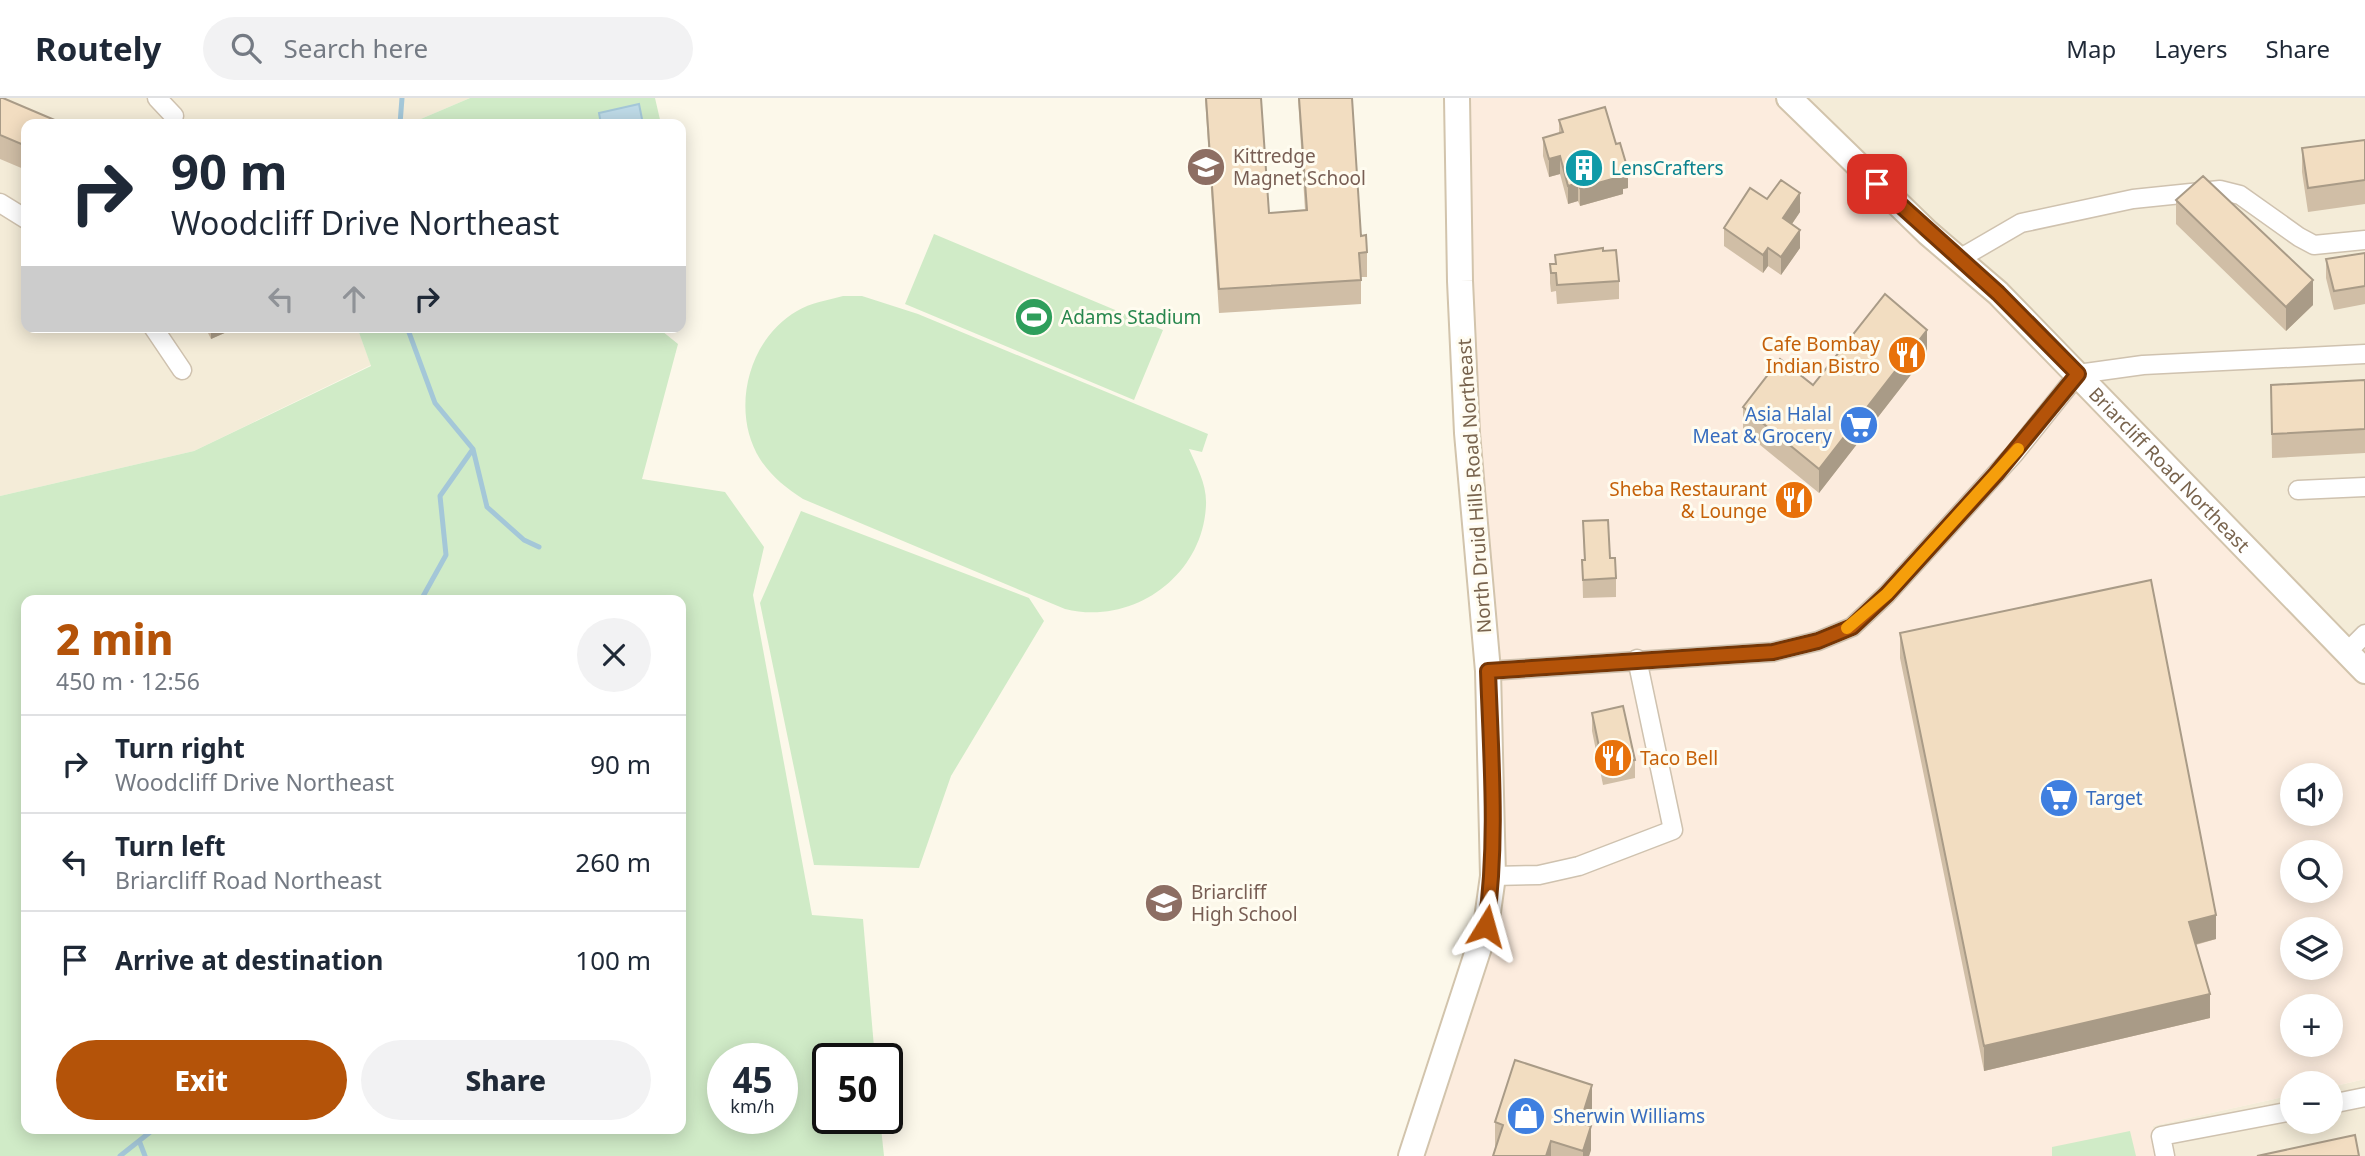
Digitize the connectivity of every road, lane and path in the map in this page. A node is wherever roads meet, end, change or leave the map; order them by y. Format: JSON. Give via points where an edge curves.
{"nodes":[{"id":1,"x":157,"y":98,"type":"edge"},
{"id":2,"x":1457,"y":98,"type":"edge"},
{"id":3,"x":1789,"y":98,"type":"edge"},
{"id":4,"x":174,"y":116,"type":"dead end"},
{"id":5,"x":0,"y":204,"type":"edge"},
{"id":6,"x":21,"y":216,"type":"edge"},
{"id":7,"x":2365,"y":240,"type":"edge"},
{"id":8,"x":1959,"y":259,"type":"junction"},
{"id":9,"x":157,"y":333,"type":"edge"},
{"id":10,"x":2365,"y":354,"type":"edge"},
{"id":11,"x":182,"y":370,"type":"dead end"},
{"id":12,"x":2078,"y":374,"type":"junction"},
{"id":13,"x":2365,"y":487,"type":"edge"},
{"id":14,"x":2298,"y":489,"type":"dead end"},
{"id":15,"x":2357,"y":643,"type":"edge"},
{"id":16,"x":1637,"y":659,"type":"junction"},
{"id":17,"x":1488,"y":671,"type":"junction"},
{"id":18,"x":2365,"y":671,"type":"edge"},
{"id":19,"x":1493,"y":876,"type":"junction"},
{"id":20,"x":2365,"y":1097,"type":"edge"},
{"id":21,"x":2343,"y":1102,"type":"edge"},
{"id":22,"x":2280,"y":1113,"type":"edge"},
{"id":23,"x":1411,"y":1156,"type":"edge"},
{"id":24,"x":2165,"y":1156,"type":"edge"}],
"edges":[{"from":1,"to":4,"type":"street"},
{"from":2,"to":17,"type":"main road","name":"North Druid Hills Road Northeast","via":[[1467,433]]},
{"from":3,"to":8,"type":"main road","name":"Briarcliff Road Northeast"},
{"from":5,"to":6,"type":"street"},
{"from":7,"to":8,"type":"street","via":[[2314,245],[2240,195],[2220,190],[2133,199],[2021,223]]},
{"from":8,"to":12,"type":"main road","name":"Briarcliff Road Northeast"},
{"from":9,"to":11,"type":"street"},
{"from":10,"to":12,"type":"street","via":[[2143,365]]},
{"from":12,"to":15,"type":"main road","name":"Briarcliff Road Northeast"},
{"from":12,"to":16,"type":"street","via":[[1996,474],[1852,627],[1773,652]]},
{"from":13,"to":14,"type":"street"},
{"from":15,"to":18,"type":"main road","name":"Briarcliff Road Northeast"},
{"from":16,"to":17,"type":"street"},
{"from":16,"to":19,"type":"street","via":[[1673,830],[1579,866],[1539,875]]},
{"from":17,"to":19,"type":"main road","name":"North Druid Hills Road Northeast"},
{"from":19,"to":23,"type":"main road","name":"North Druid Hills Road Northeast","via":[[1486,926]]},
{"from":20,"to":21,"type":"street"},
{"from":22,"to":24,"type":"street","via":[[2161,1136]]}]}
